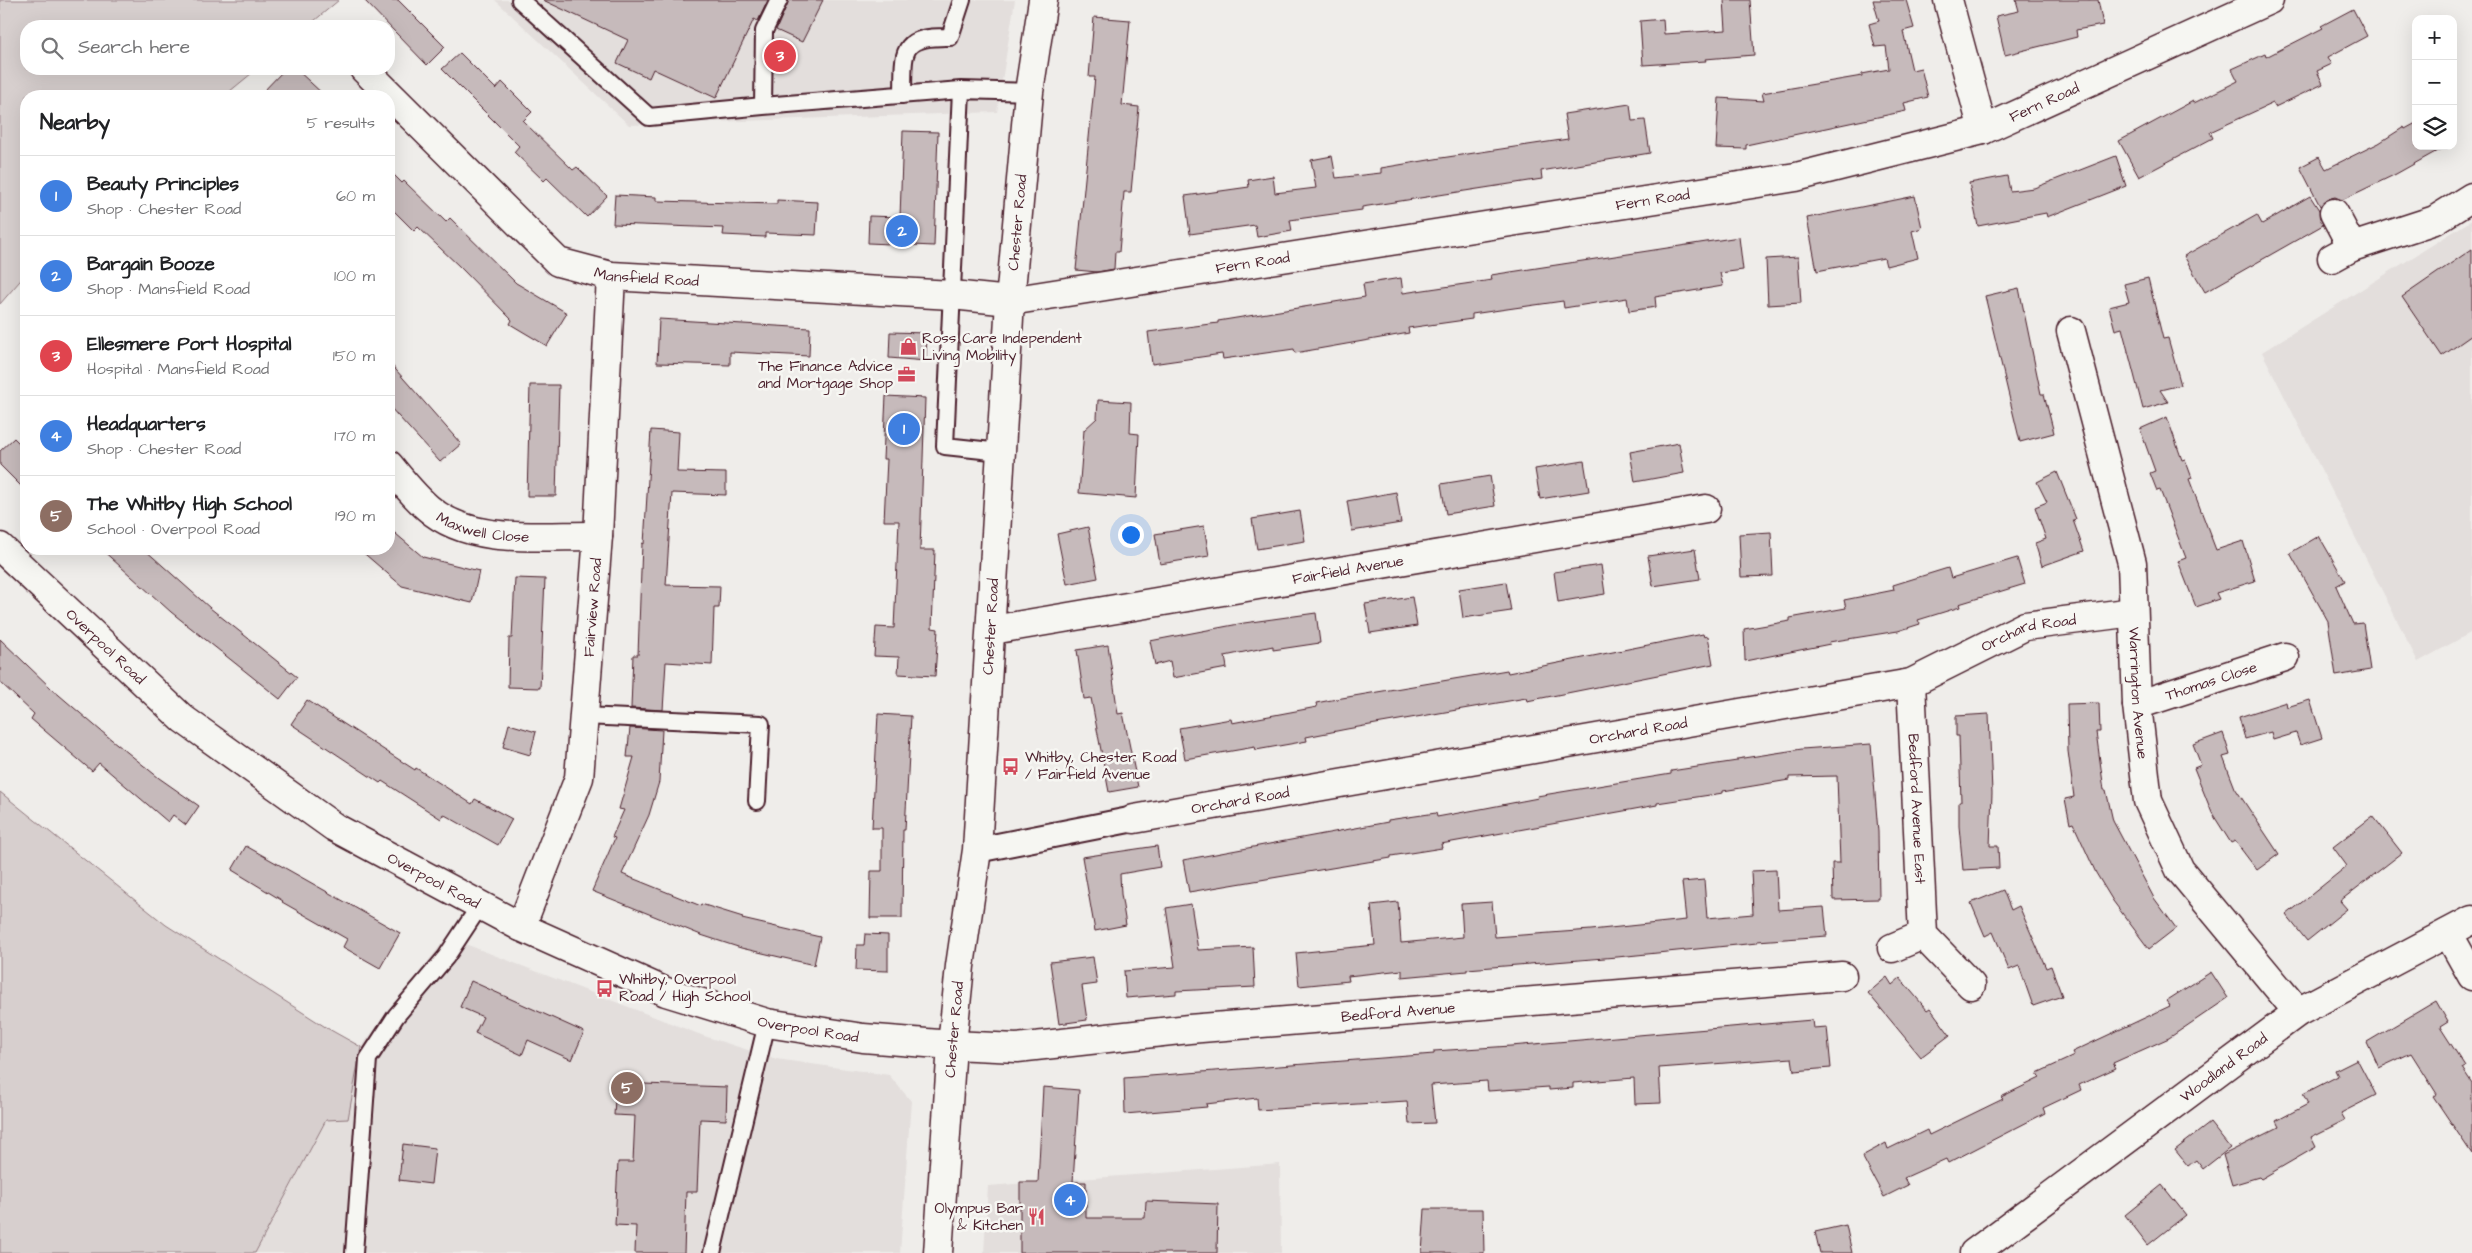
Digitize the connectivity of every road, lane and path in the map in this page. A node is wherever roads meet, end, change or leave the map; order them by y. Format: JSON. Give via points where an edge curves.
{"nodes":[{"id":1,"x":520,"y":0,"type":"edge"},
{"id":2,"x":779,"y":0,"type":"edge"},
{"id":3,"x":962,"y":0,"type":"edge"},
{"id":4,"x":1043,"y":0,"type":"edge"},
{"id":5,"x":1948,"y":0,"type":"edge"},
{"id":6,"x":2269,"y":0,"type":"edge"},
{"id":7,"x":370,"y":75,"type":"edge"},
{"id":8,"x":385,"y":90,"type":"edge"},
{"id":9,"x":961,"y":90,"type":"junction"},
{"id":10,"x":1029,"y":92,"type":"junction"},
{"id":11,"x":903,"y":95,"type":"junction"},
{"id":12,"x":395,"y":100,"type":"edge"},
{"id":13,"x":763,"y":106,"type":"junction"},
{"id":14,"x":1983,"y":130,"type":"junction"},
{"id":15,"x":2472,"y":196,"type":"edge"},
{"id":16,"x":2334,"y":213,"type":"dead end"},
{"id":17,"x":611,"y":276,"type":"junction"},
{"id":18,"x":952,"y":295,"type":"junction"},
{"id":19,"x":1010,"y":301,"type":"junction"},
{"id":20,"x":2071,"y":331,"type":"dead end"},
{"id":21,"x":1000,"y":452,"type":"junction"},
{"id":22,"x":395,"y":472,"type":"edge"},
{"id":23,"x":1706,"y":509,"type":"dead end"},
{"id":24,"x":598,"y":536,"type":"junction"},
{"id":25,"x":0,"y":547,"type":"edge"},
{"id":26,"x":2133,"y":612,"type":"junction"},
{"id":27,"x":992,"y":630,"type":"junction"},
{"id":28,"x":2285,"y":657,"type":"dead end"},
{"id":29,"x":1911,"y":683,"type":"junction"},
{"id":30,"x":2137,"y":705,"type":"junction"},
{"id":31,"x":584,"y":716,"type":"junction"},
{"id":32,"x":757,"y":801,"type":"dead end"},
{"id":33,"x":1134,"y":819,"type":"joint"},
{"id":34,"x":977,"y":850,"type":"junction"},
{"id":35,"x":481,"y":904,"type":"junction"},
{"id":36,"x":2472,"y":920,"type":"edge"},
{"id":37,"x":521,"y":927,"type":"junction"},
{"id":38,"x":2448,"y":934,"type":"junction"},
{"id":39,"x":1923,"y":935,"type":"junction"},
{"id":40,"x":1892,"y":948,"type":"dead end"},
{"id":41,"x":1842,"y":976,"type":"dead end"},
{"id":42,"x":2472,"y":976,"type":"edge"},
{"id":43,"x":1971,"y":985,"type":"dead end"},
{"id":44,"x":2298,"y":1012,"type":"junction"},
{"id":45,"x":768,"y":1023,"type":"junction"},
{"id":46,"x":952,"y":1045,"type":"junction"},
{"id":47,"x":354,"y":1253,"type":"edge"},
{"id":48,"x":712,"y":1253,"type":"edge"},
{"id":49,"x":938,"y":1253,"type":"edge"},
{"id":50,"x":1974,"y":1253,"type":"edge"}],
"edges":[{"from":1,"to":13,"type":"lane","via":[[649,117]]},
{"from":2,"to":13,"type":"lane","via":[[764,31]]},
{"from":3,"to":11,"type":"lane","via":[[950,38],[931,37],[912,44],[904,53]]},
{"from":4,"to":10,"type":"street","name":"Chester Road"},
{"from":5,"to":14,"type":"street"},
{"from":6,"to":14,"type":"street","name":"Fern Road"},
{"from":7,"to":8,"type":"street","name":"Mansfield Road"},
{"from":9,"to":10,"type":"lane"},
{"from":9,"to":11,"type":"lane"},
{"from":9,"to":18,"type":"lane"},
{"from":10,"to":19,"type":"street","name":"Chester Road"},
{"from":11,"to":13,"type":"lane"},
{"from":12,"to":17,"type":"street","name":"Mansfield Road","via":[[558,262]]},
{"from":14,"to":19,"type":"street","name":"Fern Road","via":[[1796,177]]},
{"from":15,"to":16,"type":"street","via":[[2435,220],[2342,253]]},
{"from":17,"to":18,"type":"street","name":"Mansfield Road"},
{"from":17,"to":24,"type":"street","name":"Fairview Road"},
{"from":18,"to":19,"type":"street","name":"Mansfield Road"},
{"from":18,"to":21,"type":"lane","via":[[945,446]]},
{"from":19,"to":21,"type":"street","name":"Chester Road"},
{"from":20,"to":26,"type":"street","name":"Warrington Avenue","via":[[2125,530],[2132,563]]},
{"from":21,"to":27,"type":"street","name":"Chester Road"},
{"from":22,"to":24,"type":"street","name":"Maxwell Close","via":[[429,509],[452,524],[474,532]]},
{"from":23,"to":27,"type":"street","name":"Fairfield Avenue"},
{"from":24,"to":31,"type":"street","name":"Fairview Road"},
{"from":25,"to":35,"type":"street","name":"Overpool Road","via":[[183,719],[334,826]]},
{"from":26,"to":29,"type":"street","name":"Orchard Road","via":[[2025,626]]},
{"from":26,"to":30,"type":"street","name":"Warrington Avenue"},
{"from":27,"to":34,"type":"street","name":"Chester Road"},
{"from":28,"to":30,"type":"street","name":"Thomas Close"},
{"from":29,"to":33,"type":"street","name":"Orchard Road"},
{"from":29,"to":39,"type":"street","name":"Bedford Avenue East"},
{"from":30,"to":44,"type":"street","name":"Warrington Avenue","via":[[2148,801],[2180,870]]},
{"from":31,"to":32,"type":"lane","via":[[761,724]]},
{"from":31,"to":37,"type":"street","name":"Fairview Road","via":[[579,778]]},
{"from":33,"to":34,"type":"street"},
{"from":34,"to":46,"type":"street","name":"Chester Road"},
{"from":35,"to":37,"type":"street","name":"Overpool Road"},
{"from":35,"to":47,"type":"lane","via":[[446,957],[396,1016],[368,1060]]},
{"from":36,"to":38,"type":"street","name":"Woodland Road"},
{"from":37,"to":45,"type":"street","name":"Overpool Road","via":[[666,992]]},
{"from":38,"to":42,"type":"street"},
{"from":38,"to":44,"type":"street","name":"Woodland Road"},
{"from":39,"to":40,"type":"street"},
{"from":39,"to":43,"type":"street"},
{"from":41,"to":46,"type":"street","name":"Bedford Avenue","via":[[1189,1029],[1017,1048]]},
{"from":44,"to":50,"type":"street","name":"Woodland Road"},
{"from":45,"to":46,"type":"street","name":"Overpool Road","via":[[863,1038]]},
{"from":45,"to":48,"type":"lane"},
{"from":46,"to":49,"type":"street","name":"Chester Road"}]}
